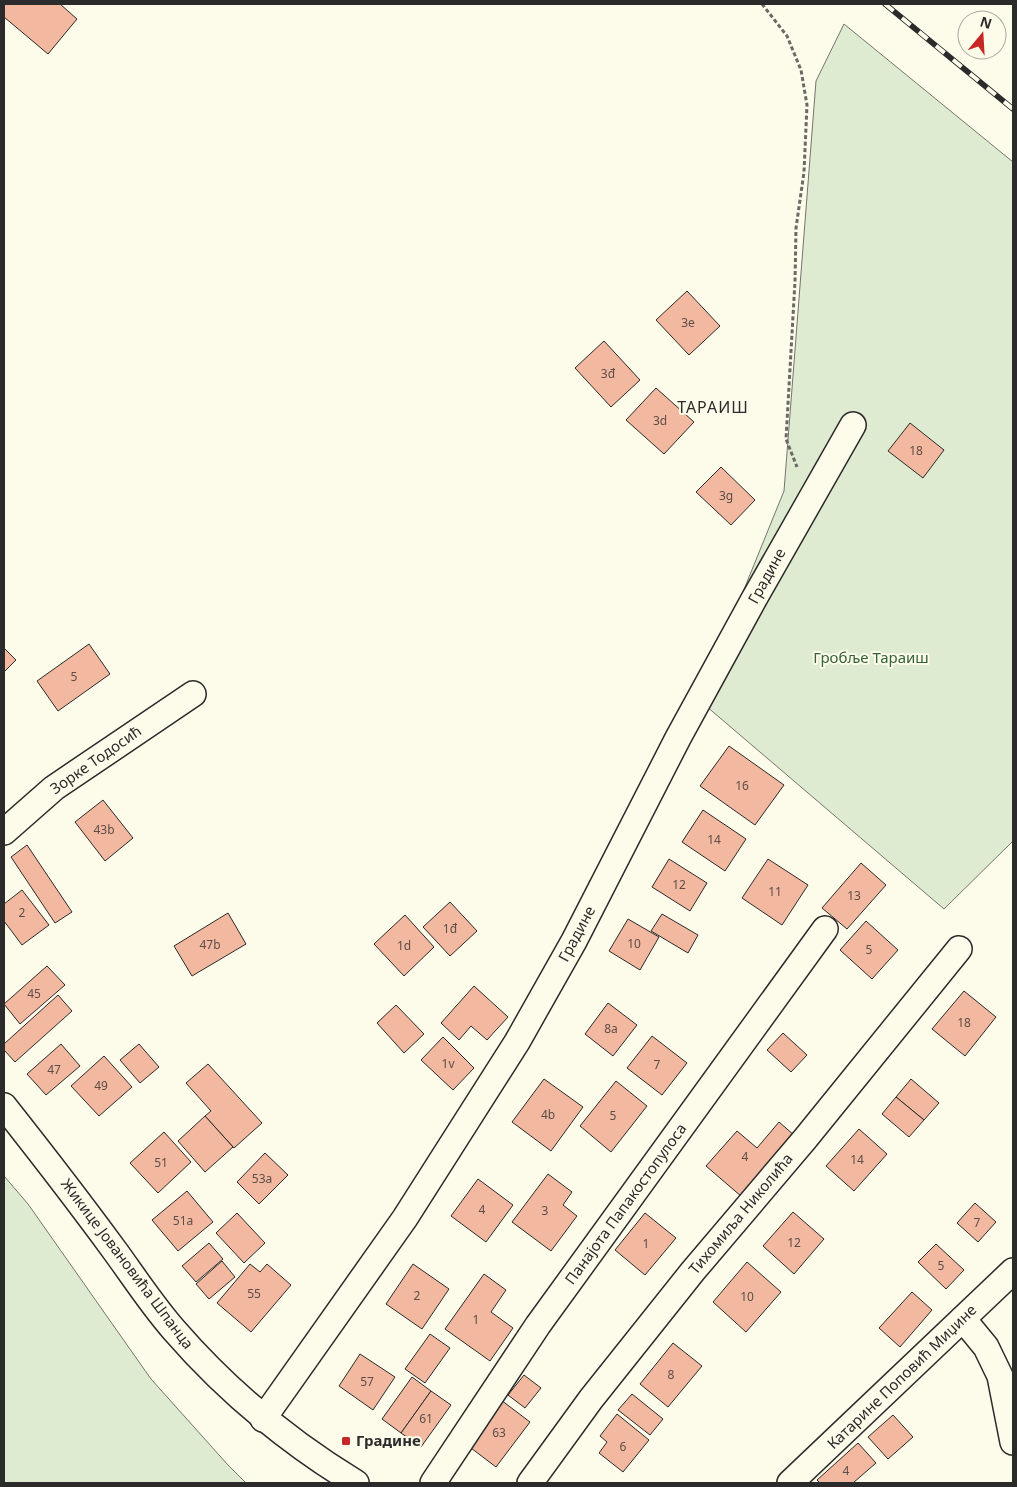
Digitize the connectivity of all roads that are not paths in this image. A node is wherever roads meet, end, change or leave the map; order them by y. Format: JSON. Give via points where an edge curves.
{"nodes":[{"id":1,"x":852,"y":425,"type":"dead end"},
{"id":2,"x":193,"y":694,"type":"dead end"},
{"id":3,"x":4,"y":832,"type":"edge"},
{"id":4,"x":825,"y":929,"type":"dead end"},
{"id":5,"x":959,"y":950,"type":"dead end"},
{"id":6,"x":4,"y":1106,"type":"edge"},
{"id":7,"x":1013,"y":1271,"type":"edge"},
{"id":8,"x":963,"y":1319,"type":"junction"},
{"id":9,"x":263,"y":1419,"type":"junction"},
{"id":10,"x":1013,"y":1442,"type":"edge"},
{"id":11,"x":356,"y":1483,"type":"edge"},
{"id":12,"x":433,"y":1483,"type":"edge"},
{"id":13,"x":530,"y":1483,"type":"edge"},
{"id":14,"x":790,"y":1483,"type":"edge"}],
"edges":[{"from":1,"to":9,"type":"street","name":"Градине","via":[[678,738],[574,941],[517,1042],[405,1218]]},
{"from":2,"to":3,"type":"street","name":"Зорке Тодосић","via":[[54,788]]},
{"from":4,"to":12,"type":"street","name":"Панајота Папакостопулоса","via":[[538,1325]]},
{"from":5,"to":13,"type":"street","name":"Тихомиља Николића","via":[[693,1271],[591,1399]]},
{"from":6,"to":9,"type":"street","name":"Жикице Јовановића Шпанца","via":[[172,1328],[217,1377]]},
{"from":7,"to":8,"type":"street","name":"Катарине Поповић Миџине"},
{"from":8,"to":10,"type":"street","via":[[986,1347],[1000,1376]]},
{"from":8,"to":14,"type":"street","name":"Катарине Поповић Миџине"},
{"from":9,"to":11,"type":"street","name":"Жикице Јовановића Шпанца"}]}
